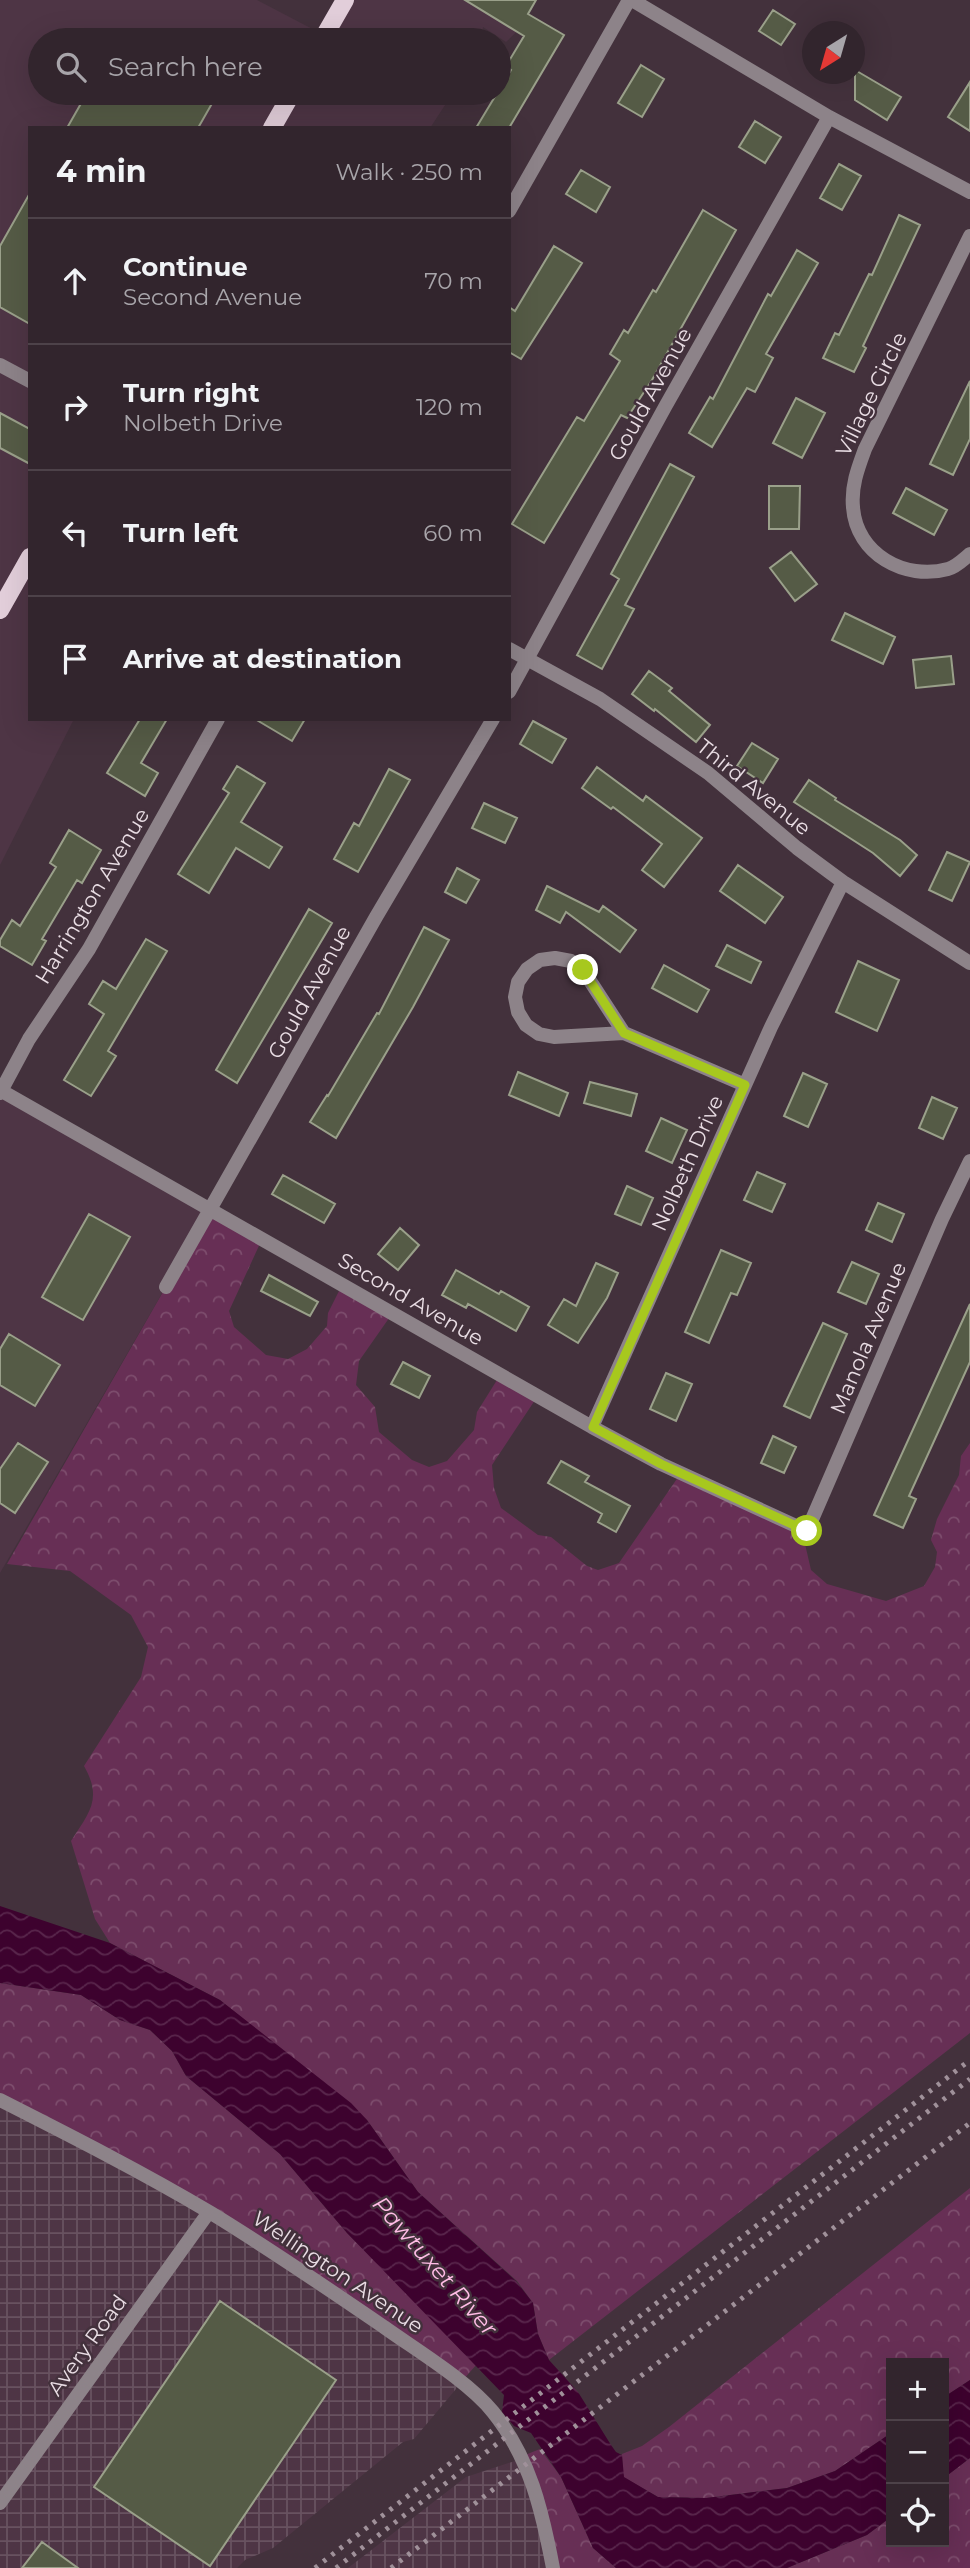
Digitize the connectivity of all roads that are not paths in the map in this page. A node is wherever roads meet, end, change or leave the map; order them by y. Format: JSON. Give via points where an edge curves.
{"nodes":[{"id":1,"x":345,"y":0,"type":"edge"},
{"id":2,"x":630,"y":0,"type":"edge"},
{"id":3,"x":329,"y":28,"type":"edge"},
{"id":4,"x":285,"y":105,"type":"edge"},
{"id":5,"x":829,"y":117,"type":"junction"},
{"id":6,"x":273,"y":126,"type":"edge"},
{"id":7,"x":970,"y":192,"type":"edge"},
{"id":8,"x":511,"y":208,"type":"edge"},
{"id":9,"x":970,"y":236,"type":"edge"},
{"id":10,"x":0,"y":365,"type":"edge"},
{"id":11,"x":28,"y":381,"type":"edge"},
{"id":12,"x":970,"y":554,"type":"edge"},
{"id":13,"x":28,"y":561,"type":"edge"},
{"id":14,"x":0,"y":610,"type":"edge"},
{"id":15,"x":511,"y":650,"type":"edge"},
{"id":16,"x":528,"y":660,"type":"junction"},
{"id":17,"x":511,"y":689,"type":"edge"},
{"id":18,"x":217,"y":721,"type":"edge"},
{"id":19,"x":492,"y":721,"type":"edge"},
{"id":20,"x":843,"y":882,"type":"junction"},
{"id":21,"x":970,"y":963,"type":"edge"},
{"id":22,"x":624,"y":1033,"type":"junction"},
{"id":23,"x":745,"y":1085,"type":"junction"},
{"id":24,"x":0,"y":1091,"type":"edge"},
{"id":25,"x":970,"y":1161,"type":"edge"},
{"id":26,"x":209,"y":1209,"type":"junction"},
{"id":27,"x":166,"y":1287,"type":"dead end"},
{"id":28,"x":593,"y":1427,"type":"junction"},
{"id":29,"x":807,"y":1531,"type":"joint"},
{"id":30,"x":0,"y":2100,"type":"edge"},
{"id":31,"x":209,"y":2212,"type":"junction"},
{"id":32,"x":0,"y":2503,"type":"edge"},
{"id":33,"x":553,"y":2568,"type":"edge"}],
"edges":[{"from":1,"to":3,"type":"main road"},
{"from":2,"to":5,"type":"street"},
{"from":2,"to":8,"type":"street"},
{"from":4,"to":6,"type":"main road"},
{"from":5,"to":7,"type":"street"},
{"from":5,"to":16,"type":"street","name":"Gould Avenue"},
{"from":9,"to":12,"type":"street","name":"Village Circle","via":[[865,449],[855,477],[853,507],[867,545],[901,568],[925,572],[951,569]]},
{"from":10,"to":11,"type":"street"},
{"from":13,"to":14,"type":"main road"},
{"from":15,"to":16,"type":"street","name":"Third Avenue"},
{"from":16,"to":17,"type":"street","name":"Gould Avenue"},
{"from":16,"to":20,"type":"street","name":"Third Avenue","via":[[600,699],[708,773]]},
{"from":18,"to":24,"type":"street","name":"Harrington Avenue","via":[[89,949]]},
{"from":19,"to":26,"type":"street","name":"Gould Avenue"},
{"from":20,"to":21,"type":"street","name":"Third Avenue"},
{"from":20,"to":23,"type":"street","name":"Nolbeth Drive"},
{"from":22,"to":22,"type":"street","via":[[583,970],[571,961],[540,960],[518,982],[518,1012],[526,1026],[539,1034]]},
{"from":22,"to":23,"type":"street"},
{"from":23,"to":28,"type":"street","name":"Nolbeth Drive"},
{"from":24,"to":26,"type":"street","name":"Second Avenue"},
{"from":25,"to":29,"type":"street","name":"Manola Avenue"},
{"from":26,"to":27,"type":"street","name":"Gould Avenue"},
{"from":26,"to":28,"type":"street","name":"Second Avenue"},
{"from":28,"to":29,"type":"street","name":"Second Avenue","via":[[661,1464]]},
{"from":30,"to":31,"type":"street","name":"Wellington Avenue","via":[[99,2149]]},
{"from":31,"to":32,"type":"street","name":"Avery Road"},
{"from":31,"to":33,"type":"street","name":"Wellington Avenue","via":[[405,2342],[491,2409],[524,2460]]}]}
